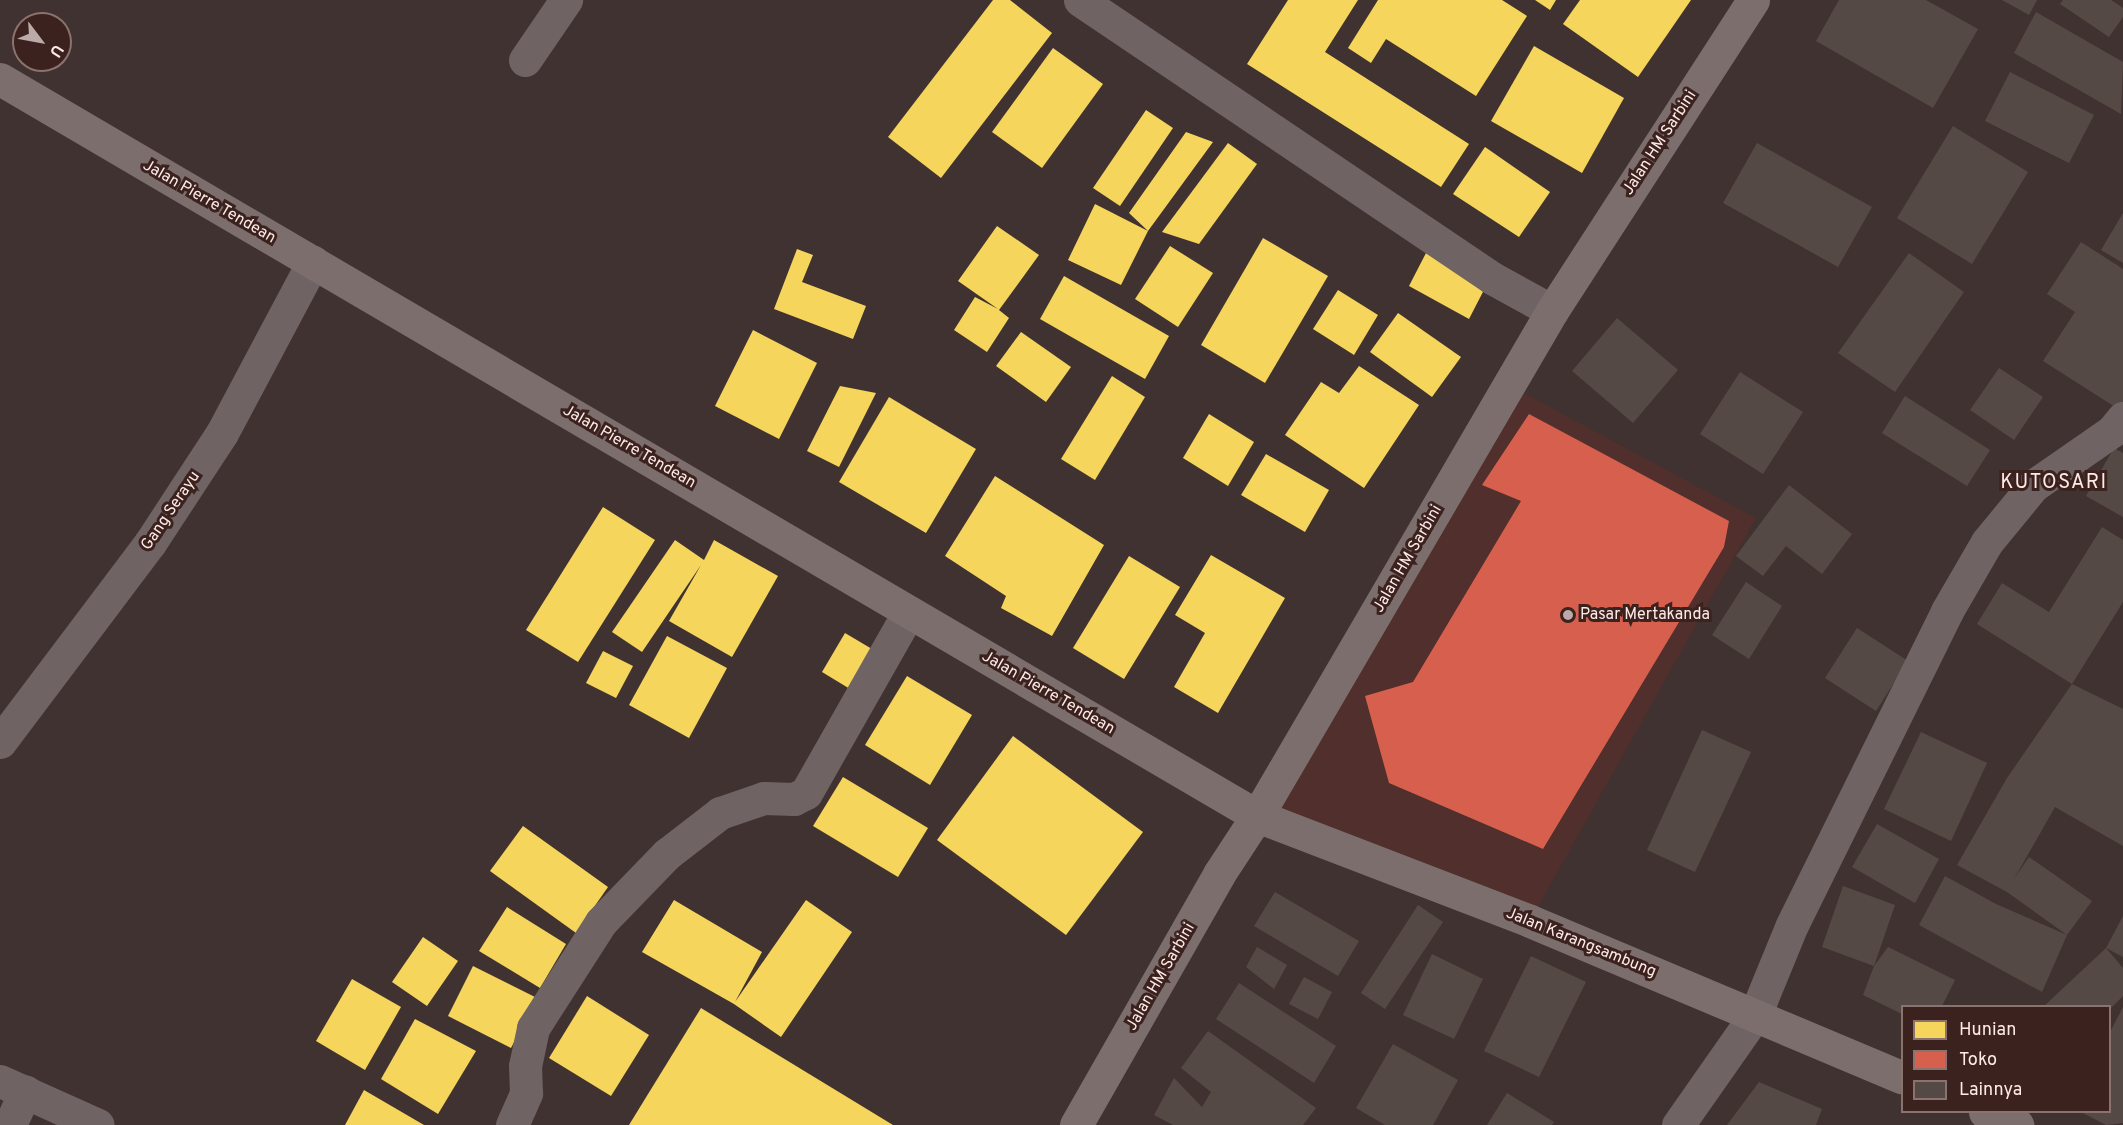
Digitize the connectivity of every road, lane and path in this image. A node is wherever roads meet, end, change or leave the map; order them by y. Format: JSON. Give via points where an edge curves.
{"nodes":[{"id":1,"x":566,"y":0,"type":"edge"},
{"id":2,"x":1080,"y":0,"type":"edge"},
{"id":3,"x":1752,"y":0,"type":"edge"},
{"id":4,"x":525,"y":60,"type":"dead end"},
{"id":5,"x":0,"y":79,"type":"edge"},
{"id":6,"x":313,"y":262,"type":"junction"},
{"id":7,"x":1552,"y":311,"type":"junction"},
{"id":8,"x":2123,"y":418,"type":"edge"},
{"id":9,"x":909,"y":612,"type":"junction"},
{"id":10,"x":0,"y":742,"type":"edge"},
{"id":11,"x":1257,"y":816,"type":"junction"},
{"id":12,"x":1755,"y":1015,"type":"junction"},
{"id":13,"x":1901,"y":1077,"type":"edge"},
{"id":14,"x":12,"y":1086,"type":"edge"},
{"id":15,"x":1987,"y":1113,"type":"edge"},
{"id":16,"x":10,"y":1125,"type":"edge"},
{"id":17,"x":98,"y":1125,"type":"edge"},
{"id":18,"x":512,"y":1125,"type":"edge"},
{"id":19,"x":1076,"y":1125,"type":"edge"},
{"id":20,"x":1678,"y":1125,"type":"edge"},
{"id":21,"x":2017,"y":1125,"type":"edge"}],
"edges":[{"from":1,"to":4,"type":"street"},
{"from":2,"to":7,"type":"street","via":[[1492,278]]},
{"from":3,"to":7,"type":"main road","name":"Jalan HM Sarbini"},
{"from":5,"to":6,"type":"main road","name":"Jalan Pierre Tendean"},
{"from":6,"to":9,"type":"main road","name":"Jalan Pierre Tendean"},
{"from":6,"to":10,"type":"street","name":"Gang Serayu","via":[[222,433],[150,543]]},
{"from":7,"to":11,"type":"main road","name":"Jalan HM Sarbini"},
{"from":8,"to":12,"type":"street","via":[[2112,431],[2033,486],[1987,542],[1947,611],[1792,925]]},
{"from":9,"to":11,"type":"main road","name":"Jalan Pierre Tendean"},
{"from":9,"to":18,"type":"street","via":[[806,793],[794,799],[764,798],[720,813],[667,854],[601,922],[533,1028],[525,1066],[526,1093]]},
{"from":11,"to":12,"type":"main road","name":"Jalan Karangsambung","via":[[1530,921]]},
{"from":11,"to":19,"type":"main road","name":"Jalan HM Sarbini","via":[[1219,874]]},
{"from":12,"to":13,"type":"main road","name":"Jalan Karangsambung"},
{"from":12,"to":20,"type":"street"},
{"from":14,"to":16,"type":"street"},
{"from":14,"to":17,"type":"street"},
{"from":15,"to":21,"type":"main road"}]}
